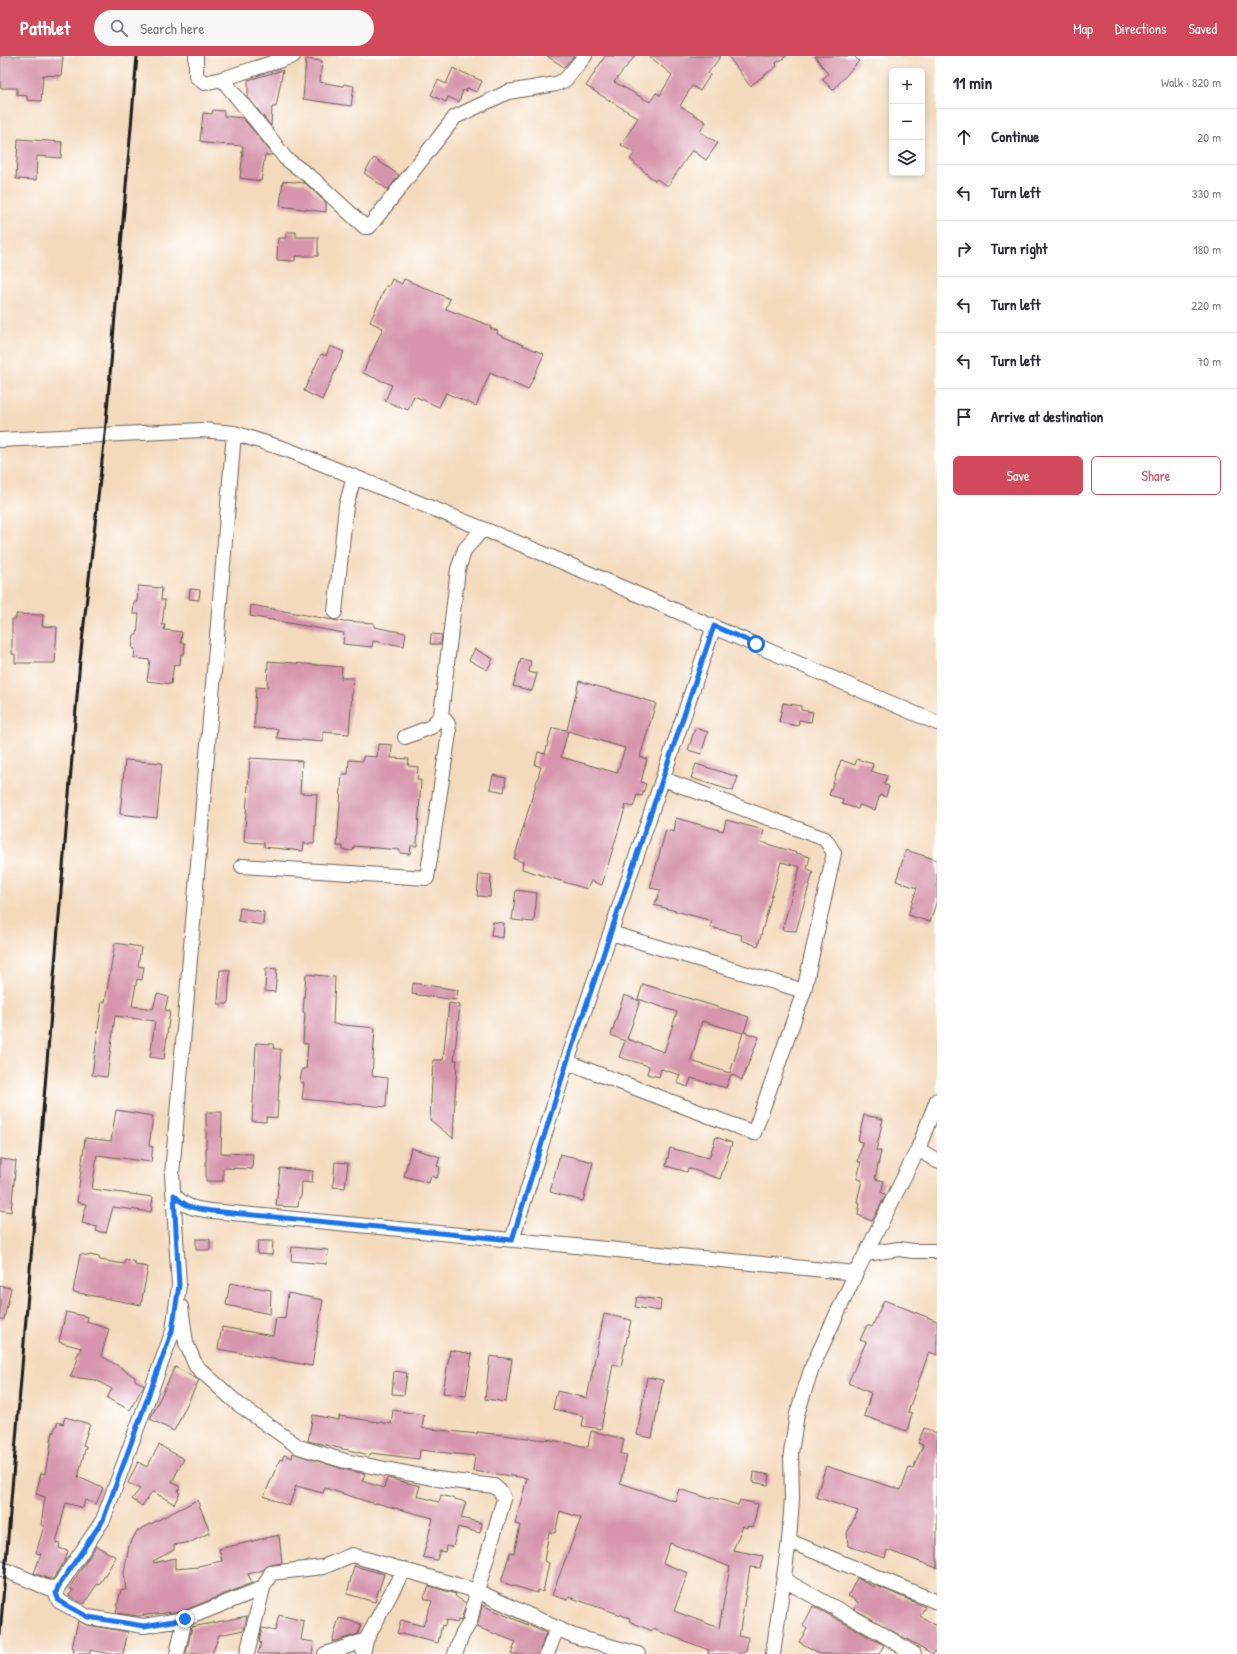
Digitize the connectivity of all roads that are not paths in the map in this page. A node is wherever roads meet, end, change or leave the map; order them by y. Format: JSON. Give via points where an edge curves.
{"nodes":[{"id":1,"x":196,"y":56,"type":"edge"},
{"id":2,"x":294,"y":56,"type":"edge"},
{"id":3,"x":584,"y":56,"type":"edge"},
{"id":4,"x":222,"y":80,"type":"junction"},
{"id":5,"x":234,"y":433,"type":"junction"},
{"id":6,"x":0,"y":440,"type":"edge"},
{"id":7,"x":354,"y":477,"type":"junction"},
{"id":8,"x":483,"y":529,"type":"junction"},
{"id":9,"x":335,"y":612,"type":"dead end"},
{"id":10,"x":714,"y":626,"type":"junction"},
{"id":11,"x":441,"y":715,"type":"junction"},
{"id":12,"x":937,"y":723,"type":"edge"},
{"id":13,"x":405,"y":737,"type":"dead end"},
{"id":14,"x":663,"y":778,"type":"junction"},
{"id":15,"x":242,"y":866,"type":"dead end"},
{"id":16,"x":610,"y":933,"type":"junction"},
{"id":17,"x":804,"y":991,"type":"junction"},
{"id":18,"x":567,"y":1062,"type":"junction"},
{"id":19,"x":937,"y":1100,"type":"edge"},
{"id":20,"x":918,"y":1149,"type":"junction"},
{"id":21,"x":937,"y":1161,"type":"edge"},
{"id":22,"x":174,"y":1195,"type":"junction"},
{"id":23,"x":512,"y":1240,"type":"junction"},
{"id":24,"x":937,"y":1251,"type":"edge"},
{"id":25,"x":866,"y":1254,"type":"junction"},
{"id":26,"x":856,"y":1273,"type":"junction"},
{"id":27,"x":179,"y":1285,"type":"junction"},
{"id":28,"x":789,"y":1541,"type":"junction"},
{"id":29,"x":0,"y":1568,"type":"edge"},
{"id":30,"x":404,"y":1569,"type":"junction"},
{"id":31,"x":784,"y":1580,"type":"junction"},
{"id":32,"x":58,"y":1587,"type":"junction"},
{"id":33,"x":263,"y":1588,"type":"junction"},
{"id":34,"x":477,"y":1591,"type":"junction"},
{"id":35,"x":937,"y":1602,"type":"edge"},
{"id":36,"x":185,"y":1619,"type":"junction"},
{"id":37,"x":557,"y":1628,"type":"junction"},
{"id":38,"x":366,"y":1640,"type":"junction"},
{"id":39,"x":177,"y":1654,"type":"edge"},
{"id":40,"x":247,"y":1654,"type":"edge"},
{"id":41,"x":325,"y":1654,"type":"edge"},
{"id":42,"x":363,"y":1654,"type":"edge"},
{"id":43,"x":455,"y":1654,"type":"edge"},
{"id":44,"x":547,"y":1654,"type":"edge"},
{"id":45,"x":638,"y":1654,"type":"edge"},
{"id":46,"x":774,"y":1654,"type":"edge"},
{"id":47,"x":914,"y":1654,"type":"edge"}],
"edges":[{"from":1,"to":4,"type":"street","via":[[196,76],[204,83]]},
{"from":2,"to":4,"type":"street"},
{"from":3,"to":4,"type":"street","via":[[565,80],[556,84],[508,92],[455,117],[369,227],[365,227],[313,179],[285,158]]},
{"from":5,"to":6,"type":"street","via":[[202,430]]},
{"from":5,"to":7,"type":"street","via":[[288,450]]},
{"from":5,"to":22,"type":"street","via":[[173,1166]]},
{"from":7,"to":8,"type":"street"},
{"from":7,"to":9,"type":"street","via":[[346,506]]},
{"from":8,"to":10,"type":"street"},
{"from":8,"to":11,"type":"street","via":[[464,549],[458,569]]},
{"from":10,"to":12,"type":"street"},
{"from":10,"to":14,"type":"street"},
{"from":11,"to":13,"type":"street","via":[[431,727]]},
{"from":11,"to":15,"type":"street","via":[[448,724],[449,733],[428,878]]},
{"from":14,"to":16,"type":"street"},
{"from":14,"to":17,"type":"street","via":[[825,838],[834,854]]},
{"from":16,"to":17,"type":"street"},
{"from":16,"to":18,"type":"street"},
{"from":17,"to":18,"type":"street","via":[[754,1133]]},
{"from":18,"to":23,"type":"street"},
{"from":19,"to":20,"type":"street"},
{"from":20,"to":21,"type":"street"},
{"from":20,"to":25,"type":"street"},
{"from":22,"to":23,"type":"street","via":[[182,1204],[212,1211]]},
{"from":22,"to":27,"type":"street"},
{"from":23,"to":26,"type":"street"},
{"from":24,"to":25,"type":"street","via":[[899,1249]]},
{"from":25,"to":26,"type":"street"},
{"from":26,"to":28,"type":"street","via":[[812,1367],[797,1414],[792,1453]]},
{"from":27,"to":32,"type":"street","via":[[172,1331],[103,1520]]},
{"from":27,"to":34,"type":"street","via":[[186,1343],[196,1366],[238,1404],[299,1447],[360,1464],[437,1479],[494,1486],[501,1492],[504,1500]]},
{"from":28,"to":31,"type":"street"},
{"from":28,"to":35,"type":"street"},
{"from":29,"to":32,"type":"street","via":[[48,1588]]},
{"from":30,"to":33,"type":"street","via":[[352,1555],[322,1567],[271,1573]]},
{"from":30,"to":34,"type":"street"},
{"from":30,"to":38,"type":"street"},
{"from":31,"to":46,"type":"street"},
{"from":31,"to":47,"type":"street"},
{"from":32,"to":36,"type":"street","via":[[56,1593],[59,1601],[88,1617],[144,1626]]},
{"from":33,"to":36,"type":"street"},
{"from":33,"to":40,"type":"street"},
{"from":34,"to":37,"type":"street"},
{"from":34,"to":43,"type":"street","via":[[470,1622]]},
{"from":36,"to":39,"type":"street"},
{"from":37,"to":44,"type":"street"},
{"from":37,"to":45,"type":"street","via":[[574,1636]]},
{"from":38,"to":41,"type":"street"},
{"from":38,"to":42,"type":"street"}]}
